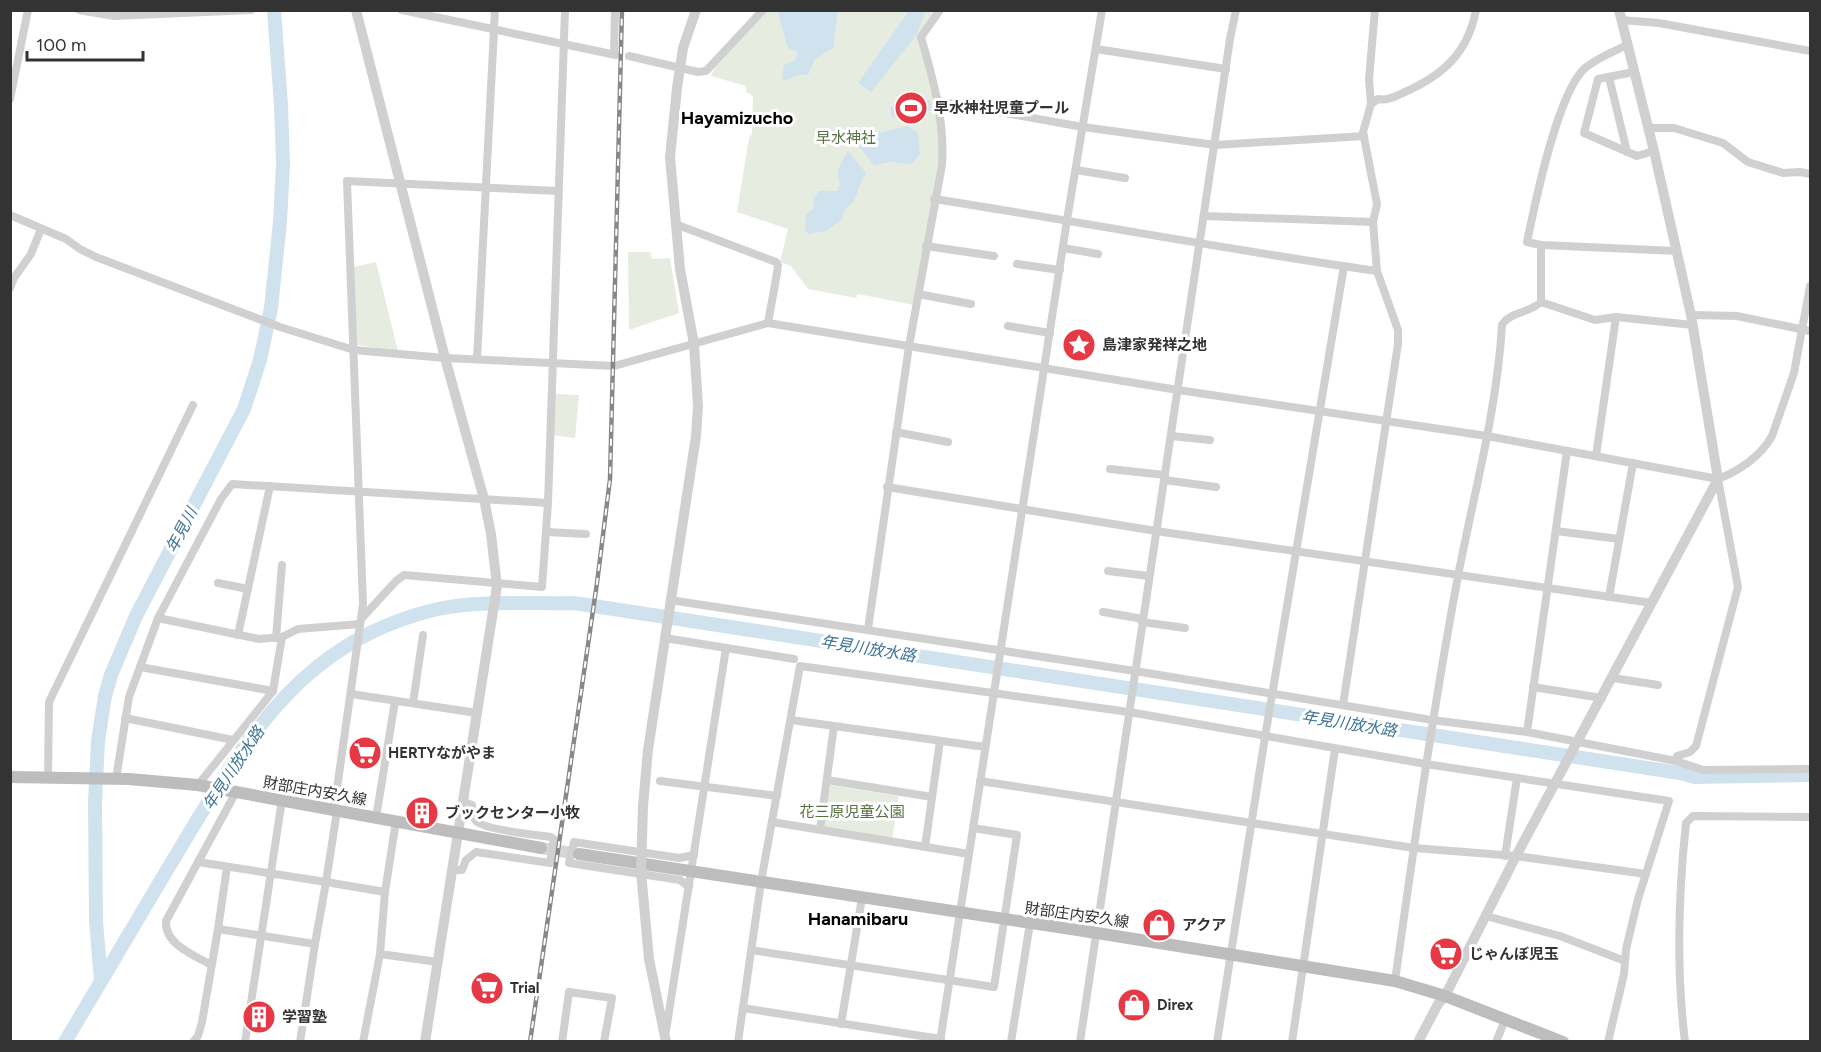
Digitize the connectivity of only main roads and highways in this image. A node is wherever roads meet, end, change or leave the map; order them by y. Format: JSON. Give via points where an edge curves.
{"nodes":[{"id":1,"x":10,"y":777,"type":"edge"},
{"id":2,"x":541,"y":848,"type":"tunnel mouth"},
{"id":3,"x":579,"y":854,"type":"tunnel mouth"},
{"id":4,"x":1563,"y":1041,"type":"edge"}],
"edges":[{"from":1,"to":2,"type":"main road","name":"財部庄内安久線","via":[[202,785]]},
{"from":3,"to":4,"type":"main road","name":"財部庄内安久線","via":[[1395,981]]}]}
